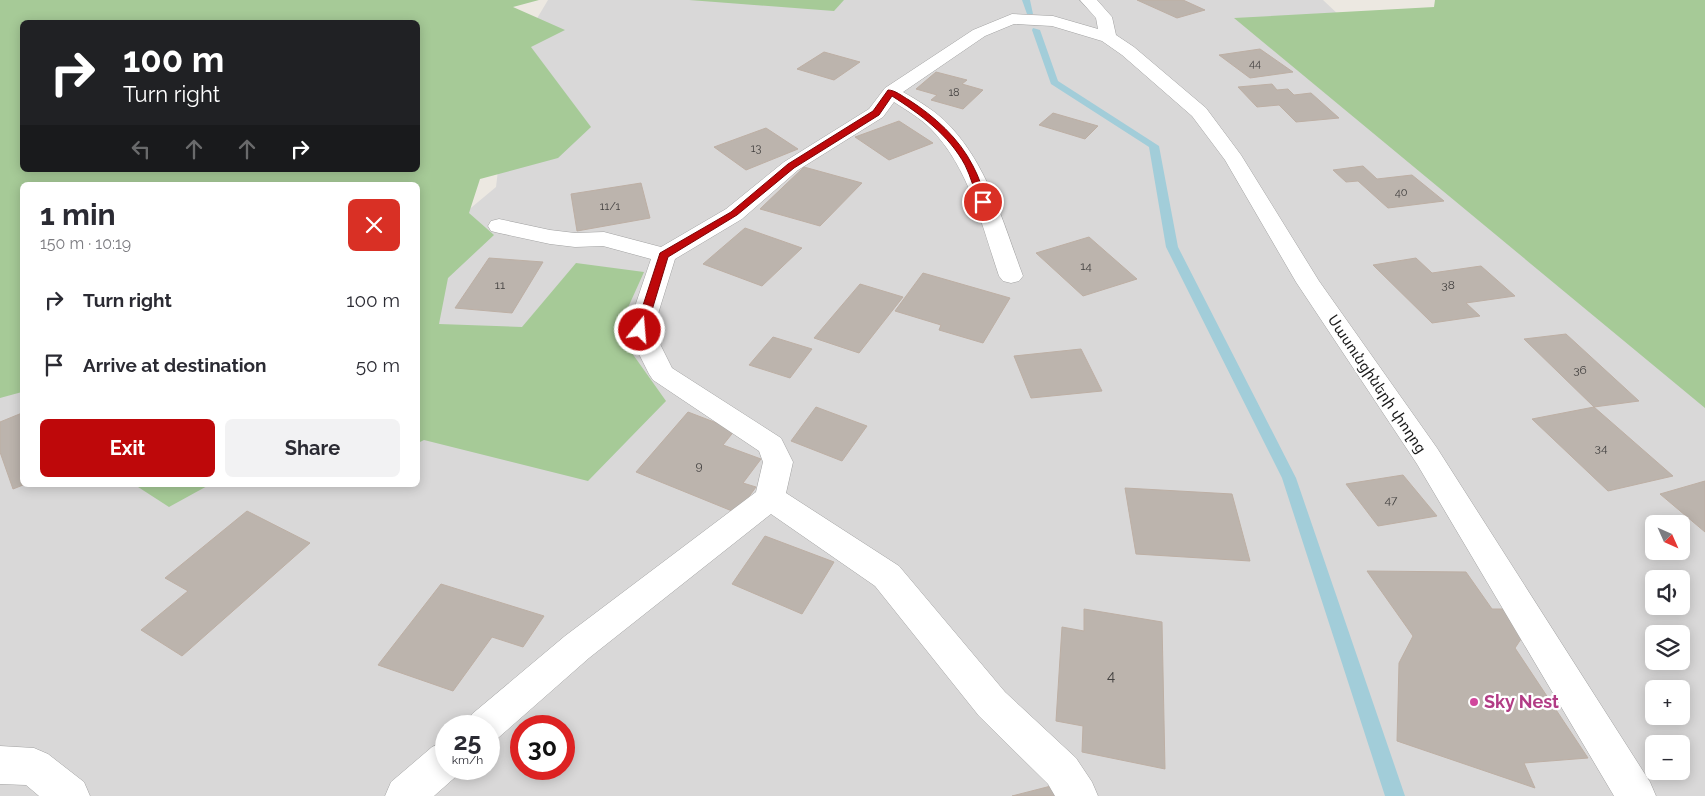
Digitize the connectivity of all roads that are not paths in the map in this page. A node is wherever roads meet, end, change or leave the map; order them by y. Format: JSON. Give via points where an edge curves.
{"nodes":[{"id":1,"x":1088,"y":0,"type":"edge"},
{"id":2,"x":1108,"y":37,"type":"junction"},
{"id":3,"x":891,"y":92,"type":"junction"},
{"id":4,"x":499,"y":226,"type":"dead end"},
{"id":5,"x":664,"y":255,"type":"junction"},
{"id":6,"x":1011,"y":276,"type":"dead end"},
{"id":7,"x":770,"y":498,"type":"junction"},
{"id":8,"x":498,"y":715,"type":"edge"},
{"id":9,"x":0,"y":765,"type":"edge"},
{"id":10,"x":435,"y":770,"type":"edge"},
{"id":11,"x":70,"y":796,"type":"edge"},
{"id":12,"x":405,"y":796,"type":"edge"},
{"id":13,"x":1078,"y":796,"type":"edge"},
{"id":14,"x":1636,"y":796,"type":"edge"}],
"edges":[{"from":1,"to":2,"type":"street","via":[[1104,16]]},
{"from":2,"to":3,"type":"street","name":"Սասունցիների փողոց","via":[[1053,21],[1012,19],[979,33]]},
{"from":2,"to":14,"type":"street","name":"Սասունցիների փողոց","via":[[1199,112],[1234,160],[1308,282],[1427,456]]},
{"from":3,"to":5,"type":"street","via":[[876,113],[791,166],[734,214]]},
{"from":3,"to":6,"type":"street","via":[[938,125],[969,165]]},
{"from":4,"to":5,"type":"street","via":[[550,237],[604,239]]},
{"from":5,"to":7,"type":"street","via":[[640,330],[662,374],[771,445],[778,462]]},
{"from":7,"to":8,"type":"street","via":[[577,647]]},
{"from":7,"to":13,"type":"street","via":[[887,576],[992,704],[1062,771]]},
{"from":9,"to":11,"type":"street","via":[[34,767]]},
{"from":10,"to":12,"type":"street"}]}
